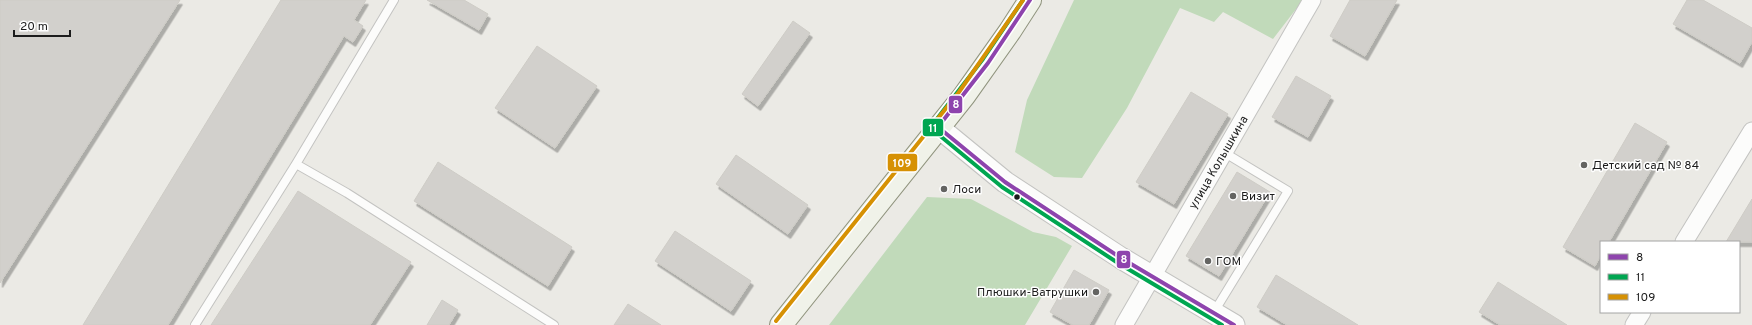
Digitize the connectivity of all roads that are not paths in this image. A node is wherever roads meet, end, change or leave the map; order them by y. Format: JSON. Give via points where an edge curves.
{"nodes":[{"id":1,"x":394,"y":0,"type":"edge"},
{"id":2,"x":1030,"y":0,"type":"edge"},
{"id":3,"x":1312,"y":0,"type":"edge"},
{"id":4,"x":938,"y":127,"type":"junction"},
{"id":5,"x":1752,"y":131,"type":"edge"},
{"id":6,"x":1225,"y":153,"type":"junction"},
{"id":7,"x":296,"y":164,"type":"junction"},
{"id":8,"x":1685,"y":241,"type":"edge"},
{"id":9,"x":1152,"y":276,"type":"junction"},
{"id":10,"x":1214,"y":313,"type":"junction"},
{"id":11,"x":1641,"y":313,"type":"edge"},
{"id":12,"x":195,"y":325,"type":"edge"},
{"id":13,"x":554,"y":325,"type":"edge"},
{"id":14,"x":781,"y":325,"type":"edge"},
{"id":15,"x":1124,"y":325,"type":"edge"},
{"id":16,"x":1234,"y":325,"type":"edge"},
{"id":17,"x":1634,"y":325,"type":"edge"}],
"edges":[{"from":1,"to":7,"type":"lane"},
{"from":2,"to":4,"type":"main road","via":[[988,63]]},
{"from":3,"to":6,"type":"street","name":"улица Колышкина"},
{"from":4,"to":9,"type":"street","via":[[1005,182]]},
{"from":4,"to":14,"type":"main road"},
{"from":5,"to":8,"type":"street"},
{"from":6,"to":9,"type":"street","name":"улица Колышкина"},
{"from":6,"to":10,"type":"lane","via":[[1288,191]]},
{"from":7,"to":12,"type":"lane"},
{"from":7,"to":13,"type":"lane","via":[[347,193]]},
{"from":9,"to":10,"type":"street"},
{"from":9,"to":15,"type":"street","name":"улица Колышкина"},
{"from":10,"to":16,"type":"street"},
{"from":11,"to":17,"type":"street"}]}
